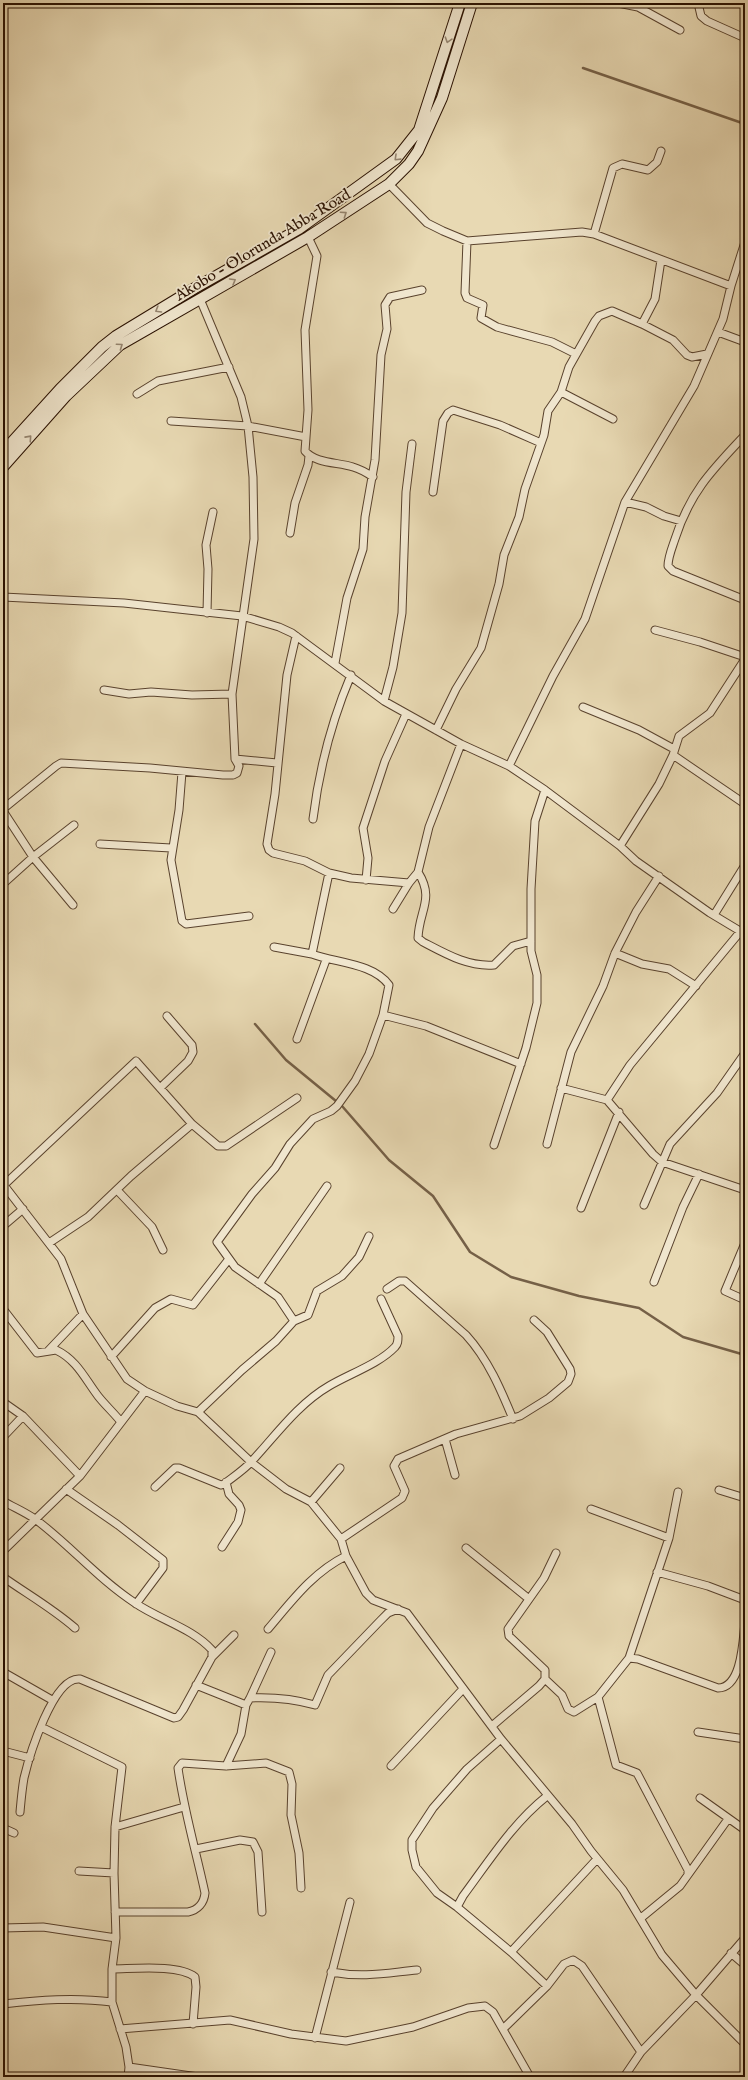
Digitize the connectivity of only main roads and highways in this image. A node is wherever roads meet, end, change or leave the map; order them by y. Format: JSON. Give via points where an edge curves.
{"nodes":[{"id":1,"x":460,"y":3,"type":"edge"},
{"id":2,"x":472,"y":3,"type":"edge"},
{"id":3,"x":63,"y":393,"type":"junction"},
{"id":4,"x":3,"y":452,"type":"edge"},
{"id":5,"x":3,"y":467,"type":"edge"}],
"edges":[{"from":1,"to":3,"type":"main road","name":"Akobo - Olorunda Abba Road","one_way":true,"via":[[419,130],[396,159],[299,229],[116,336],[102,346]]},
{"from":3,"to":2,"type":"main road","name":"Akobo - Olorunda Abba Road","one_way":true,"via":[[120,346],[308,237],[389,184],[418,151],[437,111],[449,81]]},
{"from":3,"to":4,"type":"main road","name":"Akobo - Olorunda Abba Road"},
{"from":5,"to":3,"type":"main road","name":"Akobo - Olorunda Abba Road","one_way":true}]}
